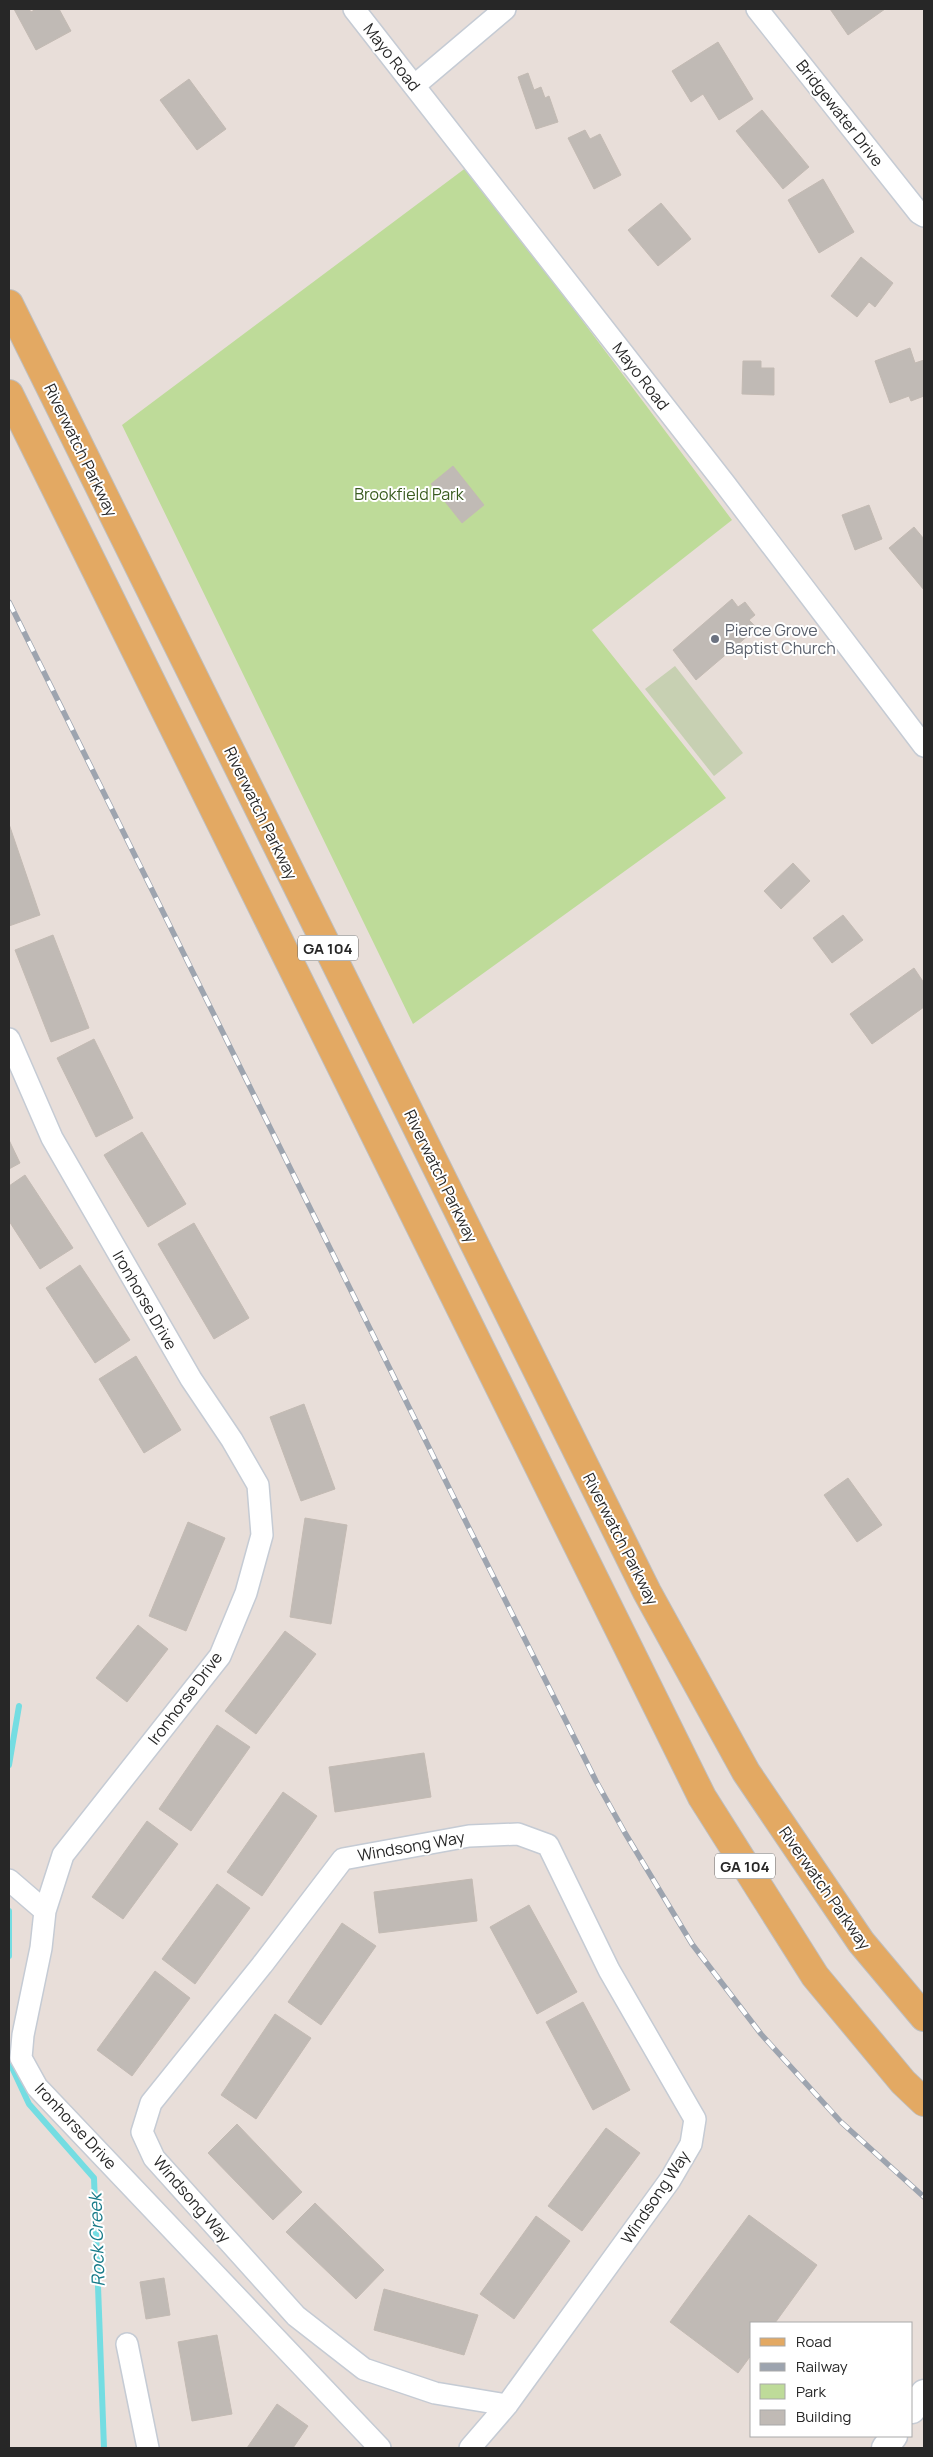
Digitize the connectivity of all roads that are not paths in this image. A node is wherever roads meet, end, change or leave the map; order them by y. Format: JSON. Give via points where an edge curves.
{"nodes":[{"id":1,"x":354,"y":9,"type":"edge"},
{"id":2,"x":505,"y":9,"type":"edge"},
{"id":3,"x":757,"y":9,"type":"edge"},
{"id":4,"x":414,"y":86,"type":"junction"},
{"id":5,"x":924,"y":216,"type":"edge"},
{"id":6,"x":9,"y":304,"type":"edge"},
{"id":7,"x":9,"y":394,"type":"edge"},
{"id":8,"x":924,"y":746,"type":"edge"},
{"id":9,"x":9,"y":1040,"type":"edge"},
{"id":10,"x":9,"y":1880,"type":"edge"},
{"id":11,"x":45,"y":1911,"type":"junction"},
{"id":12,"x":924,"y":2017,"type":"edge"},
{"id":13,"x":924,"y":2102,"type":"edge"},
{"id":14,"x":164,"y":2220,"type":"joint"},
{"id":15,"x":128,"y":2344,"type":"dead end"},
{"id":16,"x":924,"y":2393,"type":"edge"},
{"id":17,"x":507,"y":2405,"type":"junction"},
{"id":18,"x":913,"y":2409,"type":"edge"},
{"id":19,"x":893,"y":2437,"type":"edge"},
{"id":20,"x":148,"y":2448,"type":"edge"},
{"id":21,"x":380,"y":2448,"type":"edge"},
{"id":22,"x":470,"y":2448,"type":"edge"},
{"id":23,"x":884,"y":2448,"type":"edge"}],
"edges":[{"from":1,"to":4,"type":"street","name":"Mayo Road"},
{"from":2,"to":4,"type":"street"},
{"from":3,"to":5,"type":"street","name":"Bridgewater Drive","via":[[918,213]]},
{"from":4,"to":8,"type":"street","name":"Mayo Road","via":[[725,484]]},
{"from":6,"to":12,"type":"main road","name":"Riverwatch Parkway","number":"GA 104","via":[[647,1592],[746,1772],[861,1942]]},
{"from":7,"to":13,"type":"main road","number":"GA 104","via":[[702,1797],[815,1976],[903,2082]]},
{"from":9,"to":11,"type":"street","name":"Ironhorse Drive","via":[[52,1138],[191,1380],[258,1485],[262,1535],[246,1593],[220,1656],[63,1855]]},
{"from":10,"to":11,"type":"street"},
{"from":11,"to":14,"type":"street","name":"Ironhorse Drive","via":[[21,2058],[37,2086]]},
{"from":14,"to":21,"type":"street","name":"Windsong Way"},
{"from":15,"to":20,"type":"street"},
{"from":16,"to":18,"type":"street"},
{"from":17,"to":17,"type":"street","name":"Windsong Way","via":[[670,2180],[690,2144],[695,2119],[609,1970],[548,1844],[518,1834],[469,1836],[343,1858],[151,2103],[142,2132],[154,2158],[296,2316],[364,2369],[435,2393]]},
{"from":17,"to":22,"type":"street","name":"Windsong Way"},
{"from":19,"to":23,"type":"street"}]}
